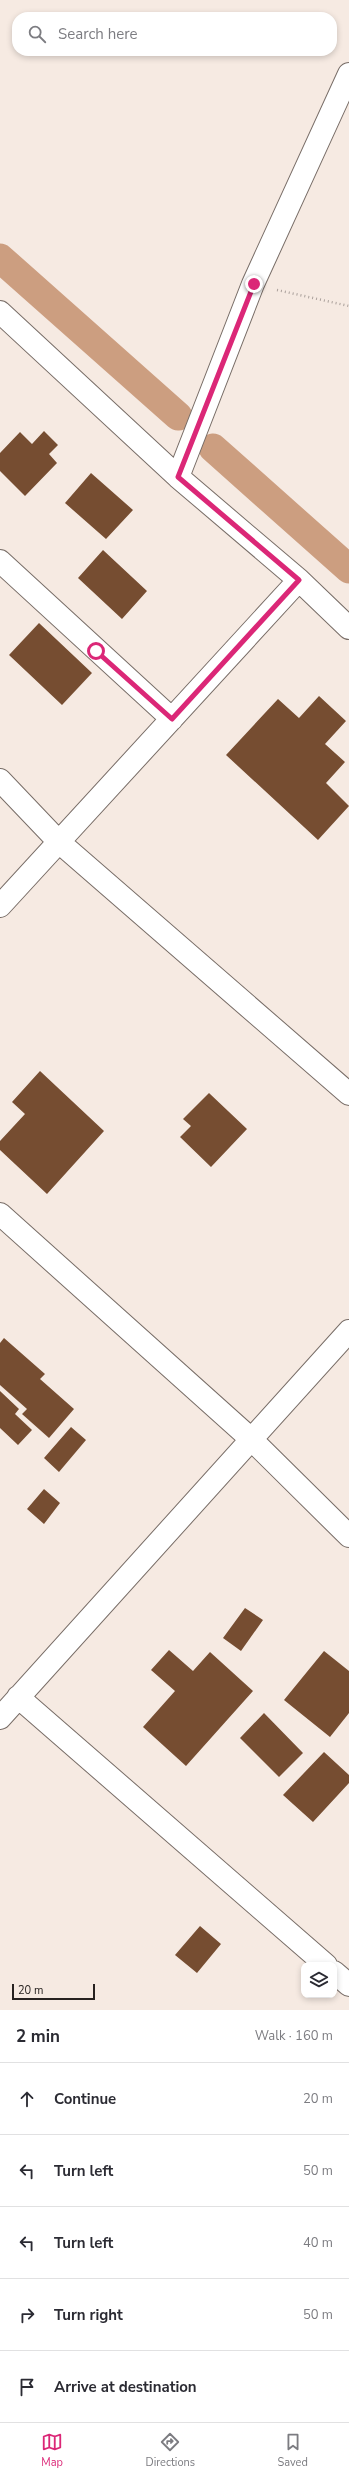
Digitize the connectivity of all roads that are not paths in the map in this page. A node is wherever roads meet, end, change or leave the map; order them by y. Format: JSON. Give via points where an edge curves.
{"nodes":[{"id":1,"x":349,"y":74,"type":"edge"},
{"id":2,"x":0,"y":312,"type":"edge"},
{"id":3,"x":178,"y":477,"type":"junction"},
{"id":4,"x":0,"y":561,"type":"edge"},
{"id":5,"x":299,"y":580,"type":"junction"},
{"id":6,"x":349,"y":628,"type":"edge"},
{"id":7,"x":172,"y":719,"type":"junction"},
{"id":8,"x":0,"y":780,"type":"edge"},
{"id":9,"x":60,"y":842,"type":"junction"},
{"id":10,"x":0,"y":906,"type":"edge"},
{"id":11,"x":349,"y":1094,"type":"edge"},
{"id":12,"x":0,"y":1214,"type":"edge"},
{"id":13,"x":349,"y":1331,"type":"edge"},
{"id":14,"x":251,"y":1440,"type":"junction"},
{"id":15,"x":349,"y":1536,"type":"edge"},
{"id":16,"x":18,"y":1697,"type":"junction"},
{"id":17,"x":0,"y":1718,"type":"edge"},
{"id":18,"x":323,"y":1962,"type":"edge"},
{"id":19,"x":337,"y":1975,"type":"edge"},
{"id":20,"x":349,"y":1985,"type":"edge"}],
"edges":[{"from":1,"to":3,"type":"street","via":[[254,284]]},
{"from":2,"to":3,"type":"street"},
{"from":3,"to":5,"type":"street"},
{"from":4,"to":7,"type":"street"},
{"from":5,"to":6,"type":"street"},
{"from":5,"to":7,"type":"street"},
{"from":7,"to":9,"type":"street"},
{"from":8,"to":9,"type":"street"},
{"from":9,"to":10,"type":"street"},
{"from":9,"to":11,"type":"street"},
{"from":12,"to":14,"type":"street"},
{"from":13,"to":14,"type":"street"},
{"from":14,"to":15,"type":"street"},
{"from":14,"to":16,"type":"street"},
{"from":16,"to":17,"type":"street"},
{"from":16,"to":18,"type":"street"},
{"from":19,"to":20,"type":"street"}]}
